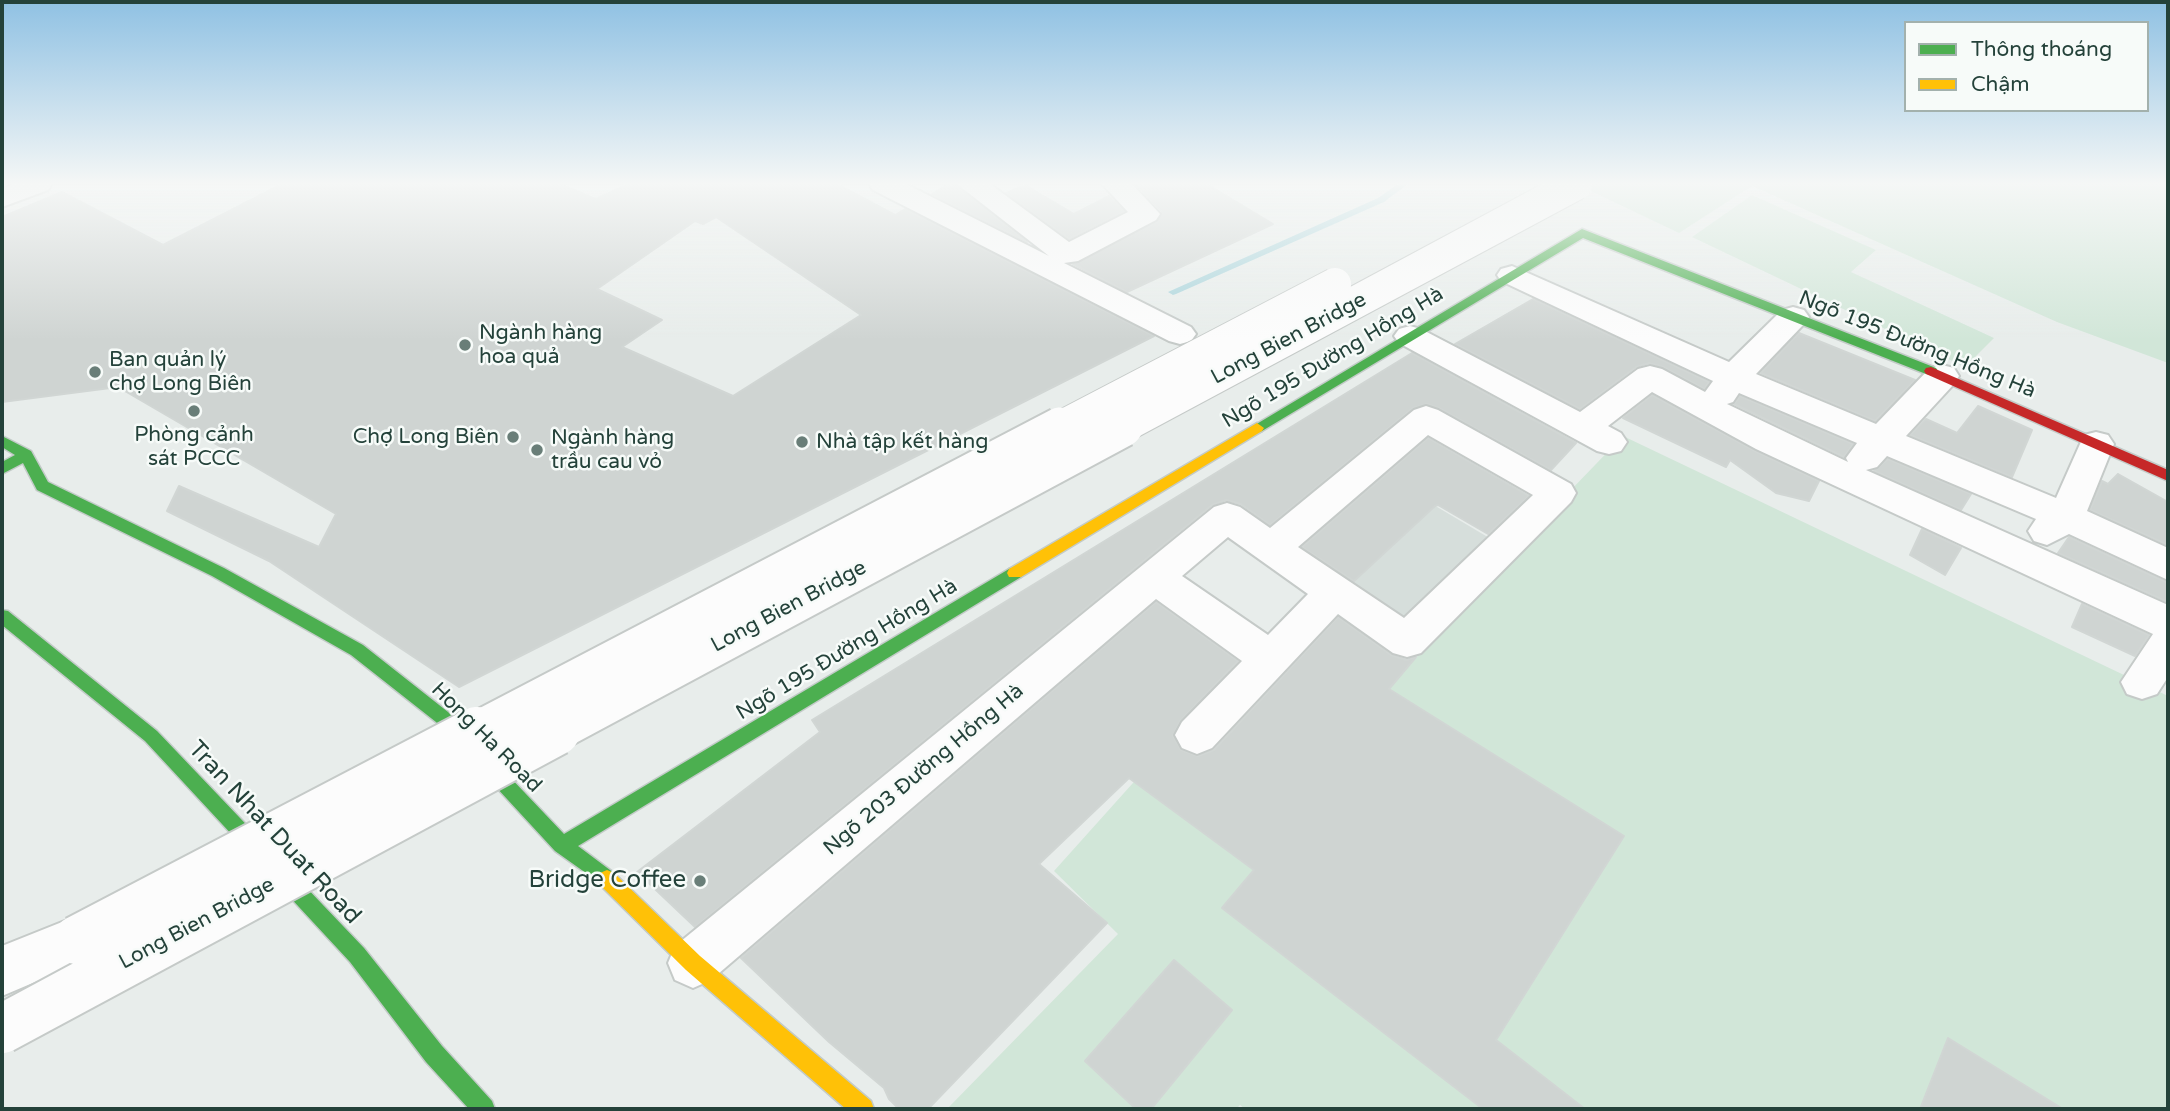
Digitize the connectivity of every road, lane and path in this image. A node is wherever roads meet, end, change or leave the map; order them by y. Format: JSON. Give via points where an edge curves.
{"nodes":[{"id":1,"x":986,"y":236,"type":"edge"},
{"id":2,"x":1041,"y":236,"type":"edge"},
{"id":3,"x":1104,"y":236,"type":"edge"},
{"id":4,"x":1426,"y":236,"type":"edge"},
{"id":5,"x":1479,"y":236,"type":"edge"},
{"id":6,"x":1577,"y":236,"type":"edge"},
{"id":7,"x":1589,"y":236,"type":"edge"},
{"id":8,"x":1512,"y":275,"type":"junction"},
{"id":9,"x":1793,"y":317,"type":"junction"},
{"id":10,"x":1180,"y":334,"type":"dead end"},
{"id":11,"x":1410,"y":336,"type":"junction"},
{"id":12,"x":1942,"y":376,"type":"junction"},
{"id":13,"x":1733,"y":377,"type":"junction"},
{"id":14,"x":1708,"y":411,"type":"junction"},
{"id":15,"x":2,"y":440,"type":"edge"},
{"id":16,"x":1881,"y":440,"type":"junction"},
{"id":17,"x":2096,"y":444,"type":"junction"},
{"id":18,"x":26,"y":455,"type":"junction"},
{"id":19,"x":2,"y":470,"type":"edge"},
{"id":20,"x":2168,"y":476,"type":"edge"},
{"id":21,"x":1846,"y":477,"type":"junction"},
{"id":22,"x":2066,"y":517,"type":"junction"},
{"id":23,"x":1271,"y":548,"type":"junction"},
{"id":24,"x":2030,"y":560,"type":"junction"},
{"id":25,"x":2168,"y":565,"type":"edge"},
{"id":26,"x":1155,"y":578,"type":"junction"},
{"id":27,"x":1335,"y":592,"type":"junction"},
{"id":28,"x":2,"y":616,"type":"edge"},
{"id":29,"x":2168,"y":623,"type":"edge"},
{"id":30,"x":2168,"y":645,"type":"edge"},
{"id":31,"x":1269,"y":658,"type":"junction"},
{"id":32,"x":2142,"y":682,"type":"dead end"},
{"id":33,"x":1197,"y":736,"type":"dead end"},
{"id":34,"x":562,"y":845,"type":"junction"},
{"id":35,"x":694,"y":963,"type":"junction"},
{"id":36,"x":2,"y":971,"type":"edge"},
{"id":37,"x":2,"y":1029,"type":"edge"},
{"id":38,"x":484,"y":1109,"type":"edge"},
{"id":39,"x":863,"y":1109,"type":"edge"}],
"edges":[{"from":1,"to":10,"type":"street"},
{"from":2,"to":3,"type":"street","via":[[1067,255]]},
{"from":4,"to":36,"type":"street","name":"Long Bien Bridge","bridge":true,"via":[[77,940]]},
{"from":5,"to":37,"type":"street","name":"Long Bien Bridge","bridge":true},
{"from":6,"to":8,"type":"street","name":"Ngõ 195 Đường Hồng Hà"},
{"from":7,"to":9,"type":"street","name":"Ngõ 195 Đường Hồng Hà"},
{"from":8,"to":11,"type":"street","name":"Ngõ 195 Đường Hồng Hà"},
{"from":8,"to":13,"type":"street"},
{"from":9,"to":12,"type":"street","name":"Ngõ 195 Đường Hồng Hà"},
{"from":9,"to":13,"type":"street"},
{"from":11,"to":14,"type":"street","via":[[1596,435],[1650,377]]},
{"from":11,"to":34,"type":"street","name":"Ngõ 195 Đường Hồng Hà"},
{"from":12,"to":16,"type":"street"},
{"from":12,"to":17,"type":"street","name":"Ngõ 195 Đường Hồng Hà"},
{"from":13,"to":14,"type":"street"},
{"from":13,"to":16,"type":"street"},
{"from":14,"to":21,"type":"street"},
{"from":15,"to":18,"type":"street"},
{"from":16,"to":21,"type":"street"},
{"from":16,"to":22,"type":"street"},
{"from":17,"to":20,"type":"street","name":"Ngõ 195 Đường Hồng Hà"},
{"from":17,"to":22,"type":"street"},
{"from":18,"to":19,"type":"street"},
{"from":18,"to":34,"type":"street","name":"Hong Ha Road","via":[[42,486],[218,572],[357,650],[442,717]]},
{"from":21,"to":24,"type":"street"},
{"from":22,"to":24,"type":"street","via":[[2050,527]]},
{"from":22,"to":25,"type":"street"},
{"from":23,"to":26,"type":"street","name":"Ngõ 203 Đường Hồng Hà","via":[[1227,517]]},
{"from":23,"to":27,"type":"street","name":"Ngõ 203 Đường Hồng Hà"},
{"from":23,"to":27,"type":"street","name":"Ngõ 203 Đường Hồng Hà","via":[[1426,418],[1558,493],[1407,640]]},
{"from":24,"to":29,"type":"street"},
{"from":26,"to":31,"type":"street"},
{"from":26,"to":35,"type":"street","name":"Ngõ 203 Đường Hồng Hà"},
{"from":27,"to":31,"type":"street"},
{"from":28,"to":38,"type":"street","name":"Tran Nhat Duat Road","via":[[151,736],[357,955],[434,1054]]},
{"from":30,"to":32,"type":"street"},
{"from":31,"to":33,"type":"street"},
{"from":34,"to":35,"type":"street","name":"Hong Ha Road","via":[[610,882]]},
{"from":35,"to":39,"type":"street","name":"Hong Ha Road"}]}
